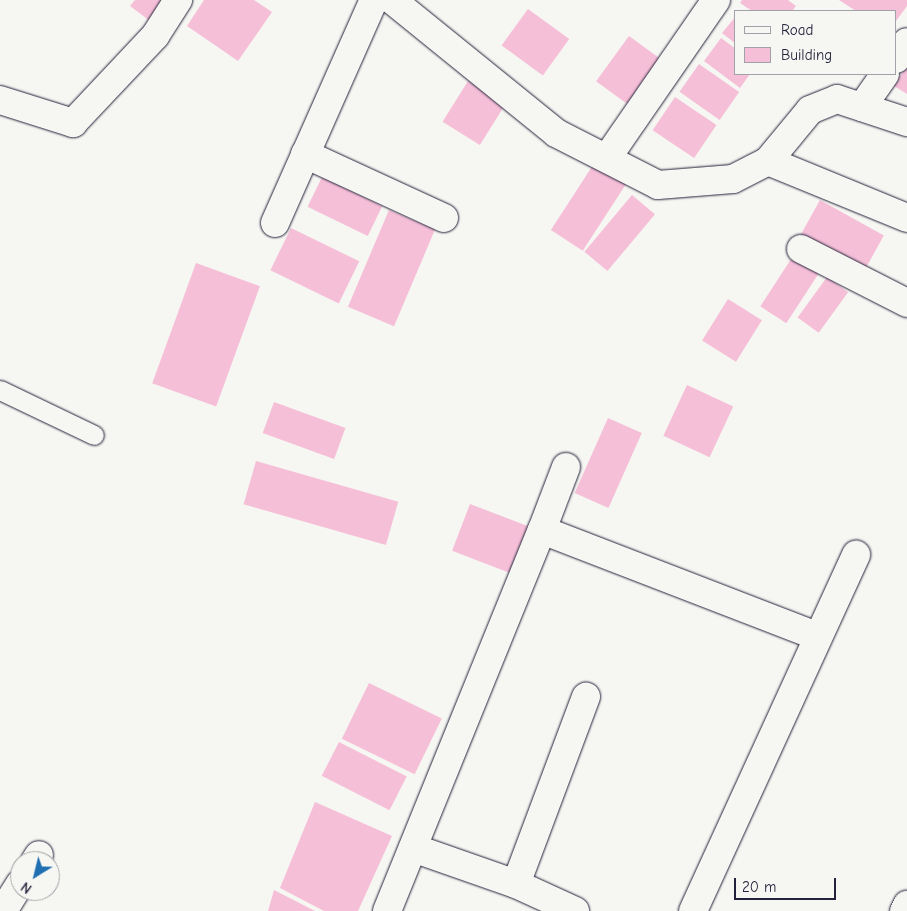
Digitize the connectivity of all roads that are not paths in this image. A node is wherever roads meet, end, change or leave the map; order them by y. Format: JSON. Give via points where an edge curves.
{"nodes":[{"id":1,"x":178,"y":0,"type":"edge"},
{"id":2,"x":374,"y":0,"type":"edge"},
{"id":3,"x":392,"y":0,"type":"edge"},
{"id":4,"x":716,"y":0,"type":"edge"},
{"id":5,"x":907,"y":42,"type":"edge"},
{"id":6,"x":897,"y":57,"type":"edge"},
{"id":7,"x":884,"y":75,"type":"edge"},
{"id":8,"x":0,"y":100,"type":"edge"},
{"id":9,"x":862,"y":107,"type":"junction"},
{"id":10,"x":907,"y":122,"type":"edge"},
{"id":11,"x":305,"y":154,"type":"junction"},
{"id":12,"x":607,"y":158,"type":"junction"},
{"id":13,"x":768,"y":161,"type":"junction"},
{"id":14,"x":444,"y":218,"type":"dead end"},
{"id":15,"x":907,"y":218,"type":"edge"},
{"id":16,"x":275,"y":223,"type":"dead end"},
{"id":17,"x":801,"y":249,"type":"dead end"},
{"id":18,"x":907,"y":303,"type":"edge"},
{"id":19,"x":0,"y":390,"type":"edge"},
{"id":20,"x":94,"y":435,"type":"dead end"},
{"id":21,"x":566,"y":467,"type":"dead end"},
{"id":22,"x":542,"y":530,"type":"junction"},
{"id":23,"x":856,"y":555,"type":"dead end"},
{"id":24,"x":817,"y":636,"type":"junction"},
{"id":25,"x":586,"y":697,"type":"dead end"},
{"id":26,"x":413,"y":848,"type":"junction"},
{"id":27,"x":516,"y":884,"type":"junction"},
{"id":28,"x":10,"y":900,"type":"edge"},
{"id":29,"x":907,"y":904,"type":"edge"},
{"id":30,"x":3,"y":911,"type":"edge"},
{"id":31,"x":387,"y":911,"type":"edge"},
{"id":32,"x":575,"y":911,"type":"edge"},
{"id":33,"x":693,"y":911,"type":"edge"},
{"id":34,"x":904,"y":911,"type":"edge"}],
"edges":[{"from":1,"to":8,"type":"street","via":[[155,36],[73,123]]},
{"from":2,"to":11,"type":"street"},
{"from":3,"to":12,"type":"street","via":[[556,133]]},
{"from":4,"to":12,"type":"street"},
{"from":5,"to":6,"type":"street"},
{"from":7,"to":9,"type":"street"},
{"from":9,"to":10,"type":"street"},
{"from":9,"to":13,"type":"street","via":[[838,99],[810,110]]},
{"from":11,"to":14,"type":"street"},
{"from":11,"to":16,"type":"street"},
{"from":12,"to":13,"type":"street","via":[[658,185],[733,180]]},
{"from":13,"to":15,"type":"street"},
{"from":17,"to":18,"type":"street"},
{"from":19,"to":20,"type":"lane"},
{"from":21,"to":22,"type":"street"},
{"from":22,"to":24,"type":"street"},
{"from":22,"to":26,"type":"street"},
{"from":23,"to":24,"type":"street"},
{"from":24,"to":33,"type":"street"},
{"from":25,"to":27,"type":"street"},
{"from":26,"to":27,"type":"street"},
{"from":26,"to":31,"type":"street"},
{"from":27,"to":32,"type":"street"},
{"from":28,"to":30,"type":"street"},
{"from":29,"to":34,"type":"street"}]}
